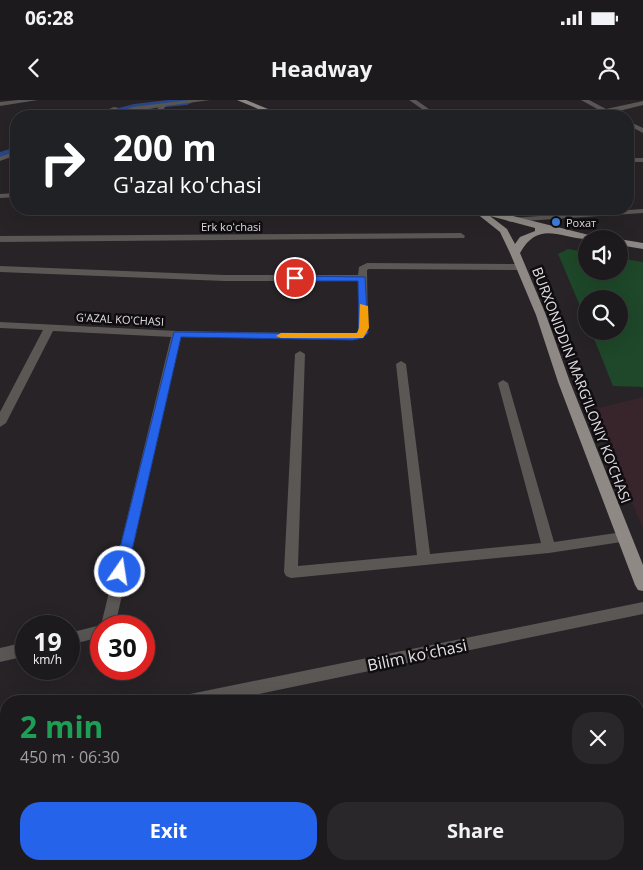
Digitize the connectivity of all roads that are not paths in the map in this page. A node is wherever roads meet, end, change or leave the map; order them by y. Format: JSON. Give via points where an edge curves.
{"nodes":[{"id":1,"x":35,"y":100,"type":"edge"},
{"id":2,"x":148,"y":100,"type":"edge"},
{"id":3,"x":207,"y":100,"type":"edge"},
{"id":4,"x":240,"y":100,"type":"edge"},
{"id":5,"x":412,"y":100,"type":"edge"},
{"id":6,"x":584,"y":100,"type":"edge"},
{"id":7,"x":643,"y":103,"type":"edge"},
{"id":8,"x":0,"y":104,"type":"edge"},
{"id":9,"x":164,"y":104,"type":"junction"},
{"id":10,"x":115,"y":110,"type":"edge"},
{"id":11,"x":125,"y":110,"type":"edge"},
{"id":12,"x":160,"y":110,"type":"edge"},
{"id":13,"x":266,"y":110,"type":"edge"},
{"id":14,"x":427,"y":110,"type":"edge"},
{"id":15,"x":603,"y":110,"type":"edge"},
{"id":16,"x":610,"y":110,"type":"edge"},
{"id":17,"x":484,"y":215,"type":"edge"},
{"id":18,"x":495,"y":215,"type":"edge"},
{"id":19,"x":583,"y":215,"type":"edge"},
{"id":20,"x":510,"y":220,"type":"junction"},
{"id":21,"x":548,"y":229,"type":"junction"},
{"id":22,"x":504,"y":231,"type":"junction"},
{"id":23,"x":578,"y":235,"type":"edge"},
{"id":24,"x":461,"y":236,"type":"dead end"},
{"id":25,"x":0,"y":239,"type":"edge"},
{"id":26,"x":628,"y":244,"type":"edge"},
{"id":27,"x":643,"y":246,"type":"edge"},
{"id":28,"x":515,"y":253,"type":"junction"},
{"id":29,"x":521,"y":267,"type":"junction"},
{"id":30,"x":0,"y":269,"type":"edge"},
{"id":31,"x":362,"y":278,"type":"junction"},
{"id":32,"x":0,"y":326,"type":"edge"},
{"id":33,"x":49,"y":328,"type":"junction"},
{"id":34,"x":177,"y":334,"type":"junction"},
{"id":35,"x":300,"y":354,"type":"dead end"},
{"id":36,"x":400,"y":364,"type":"dead end"},
{"id":37,"x":504,"y":383,"type":"dead end"},
{"id":38,"x":0,"y":423,"type":"edge"},
{"id":39,"x":623,"y":537,"type":"junction"},
{"id":40,"x":549,"y":548,"type":"junction"},
{"id":41,"x":424,"y":558,"type":"junction"},
{"id":42,"x":643,"y":585,"type":"edge"},
{"id":43,"x":643,"y":608,"type":"edge"},
{"id":44,"x":111,"y":615,"type":"edge"},
{"id":45,"x":15,"y":652,"type":"edge"},
{"id":46,"x":0,"y":656,"type":"edge"},
{"id":47,"x":219,"y":695,"type":"edge"}],
"edges":[{"from":1,"to":8,"type":"street"},
{"from":2,"to":10,"type":"street"},
{"from":3,"to":9,"type":"street"},
{"from":4,"to":13,"type":"main road"},
{"from":5,"to":14,"type":"street"},
{"from":6,"to":15,"type":"street"},
{"from":7,"to":16,"type":"street"},
{"from":9,"to":11,"type":"street"},
{"from":9,"to":12,"type":"street"},
{"from":17,"to":22,"type":"main road","name":"BURXONIDDIN MARG’ILONIY KO’CHASI"},
{"from":18,"to":20,"type":"main road"},
{"from":19,"to":20,"type":"street"},
{"from":20,"to":21,"type":"main road"},
{"from":21,"to":22,"type":"main road"},
{"from":21,"to":23,"type":"main road"},
{"from":21,"to":28,"type":"main road","via":[[523,239]]},
{"from":22,"to":28,"type":"main road","name":"BURXONIDDIN MARG’ILONIY KO’CHASI"},
{"from":24,"to":25,"type":"street","name":"Erk koʻchasi"},
{"from":26,"to":27,"type":"main road"},
{"from":28,"to":29,"type":"main road","name":"BURXONIDDIN MARG’ILONIY KO’CHASI"},
{"from":29,"to":31,"type":"street","via":[[373,266],[362,269]]},
{"from":29,"to":39,"type":"main road","name":"BURXONIDDIN MARG’ILONIY KO’CHASI"},
{"from":30,"to":31,"type":"street","via":[[224,278]]},
{"from":31,"to":34,"type":"street","name":"G'AZAL KO'CHASI","via":[[364,328],[360,336]]},
{"from":32,"to":33,"type":"street","name":"G'AZAL KO'CHASI"},
{"from":33,"to":34,"type":"street","name":"G'AZAL KO'CHASI"},
{"from":33,"to":38,"type":"street"},
{"from":34,"to":44,"type":"street"},
{"from":35,"to":41,"type":"street","via":[[291,572]]},
{"from":36,"to":41,"type":"street"},
{"from":37,"to":40,"type":"street"},
{"from":39,"to":40,"type":"street"},
{"from":39,"to":42,"type":"main road","name":"BURXONIDDIN MARG’ILONIY KO’CHASI"},
{"from":40,"to":41,"type":"street"},
{"from":43,"to":47,"type":"street","name":"Bilim koʻchasi"},
{"from":45,"to":46,"type":"street"}]}
